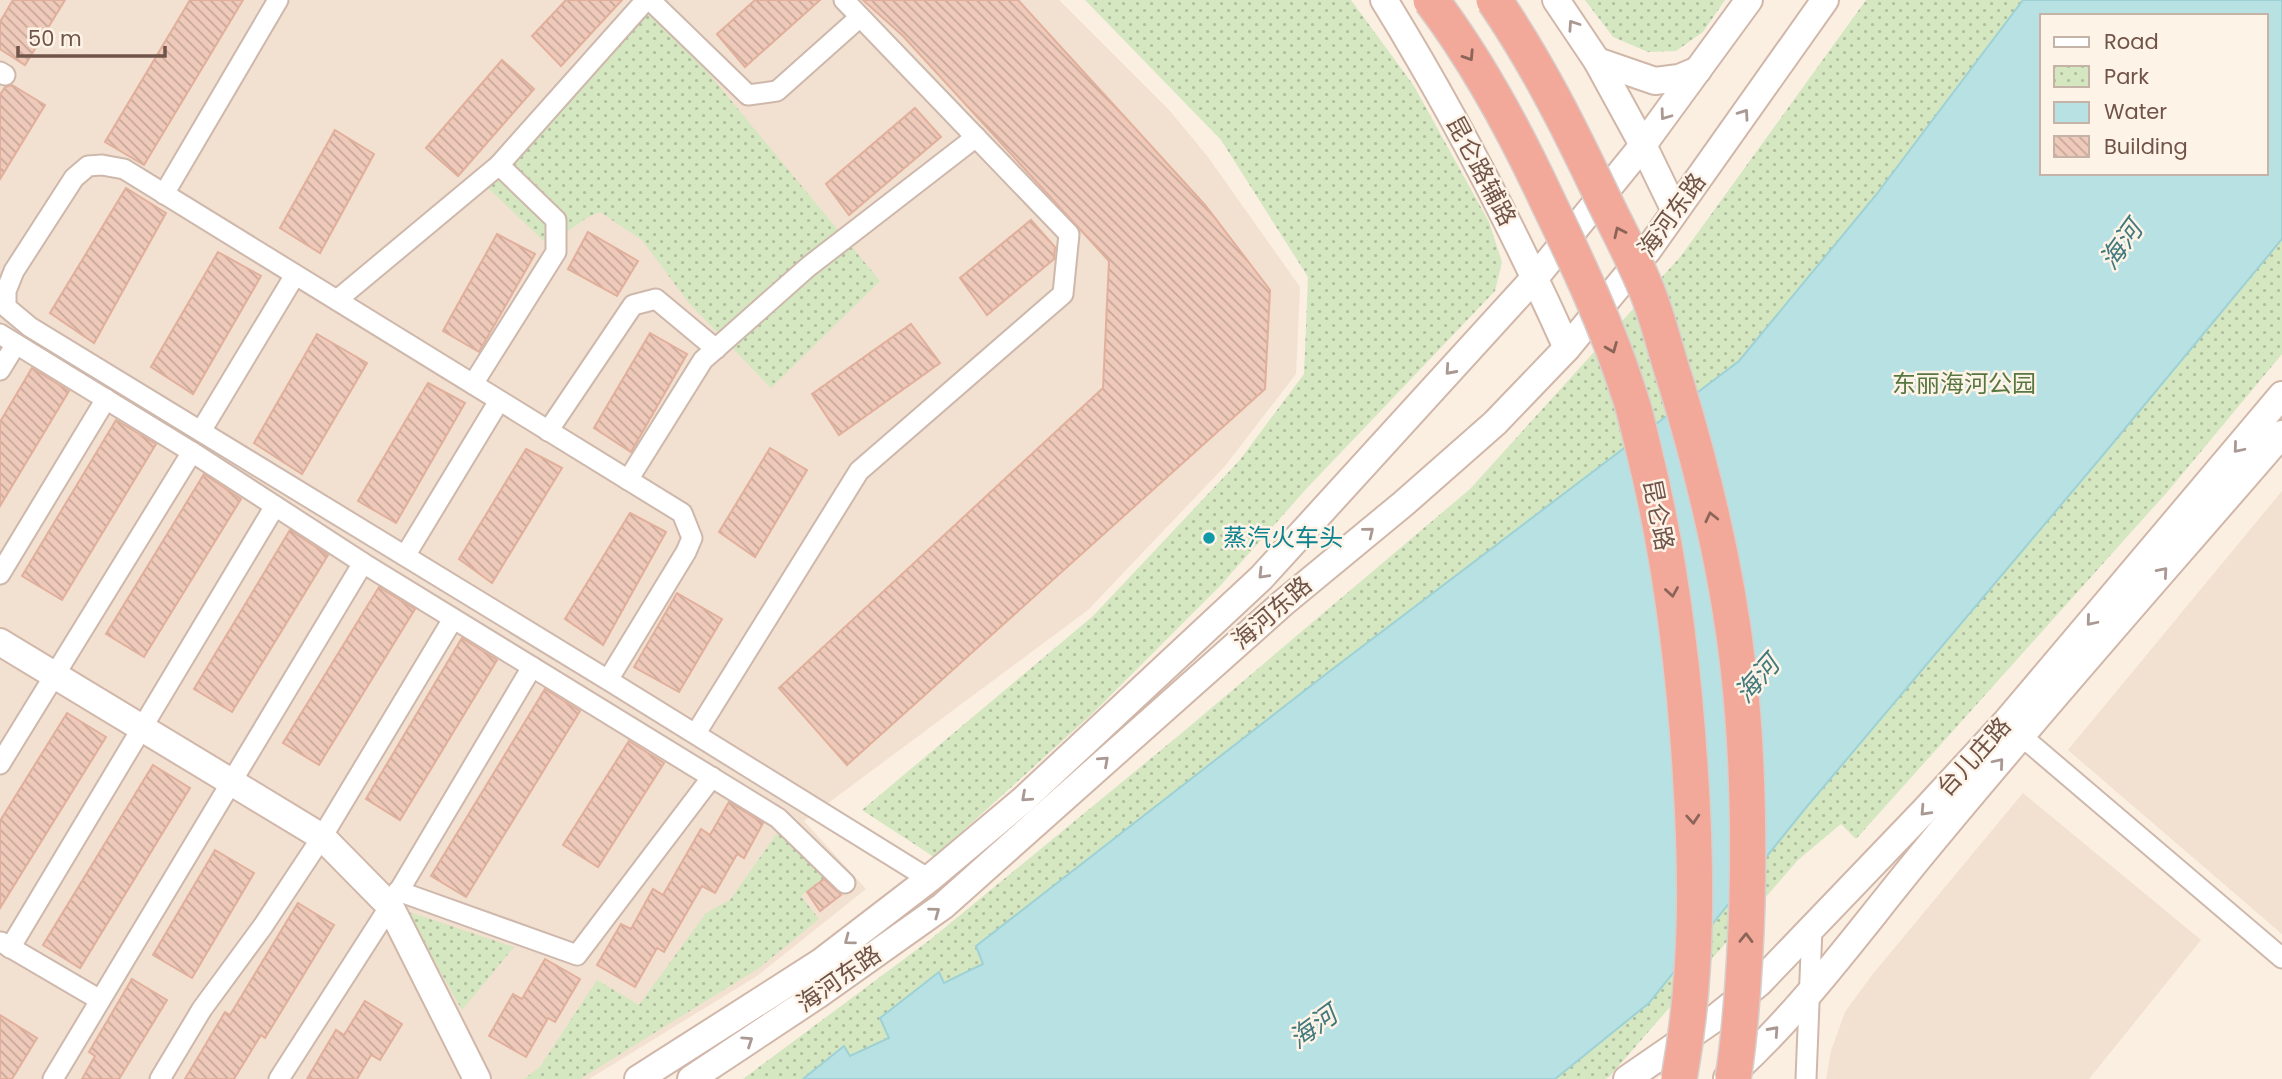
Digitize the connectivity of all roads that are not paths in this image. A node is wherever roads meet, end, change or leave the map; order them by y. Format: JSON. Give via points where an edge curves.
{"nodes":[{"id":1,"x":278,"y":0,"type":"edge"},
{"id":2,"x":648,"y":0,"type":"edge"},
{"id":3,"x":844,"y":0,"type":"edge"},
{"id":4,"x":1384,"y":0,"type":"edge"},
{"id":5,"x":1431,"y":0,"type":"edge"},
{"id":6,"x":1494,"y":0,"type":"edge"},
{"id":7,"x":1556,"y":0,"type":"edge"},
{"id":8,"x":1749,"y":0,"type":"edge"},
{"id":9,"x":1825,"y":0,"type":"edge"},
{"id":10,"x":860,"y":17,"type":"junction"},
{"id":11,"x":1597,"y":61,"type":"junction"},
{"id":12,"x":1698,"y":70,"type":"junction"},
{"id":13,"x":976,"y":137,"type":"junction"},
{"id":14,"x":1638,"y":140,"type":"junction"},
{"id":15,"x":499,"y":165,"type":"junction"},
{"id":16,"x":164,"y":194,"type":"junction"},
{"id":17,"x":1675,"y":211,"type":"junction"},
{"id":18,"x":1519,"y":244,"type":"junction"},
{"id":19,"x":1648,"y":250,"type":"junction"},
{"id":20,"x":295,"y":275,"type":"junction"},
{"id":21,"x":1537,"y":275,"type":"junction"},
{"id":22,"x":337,"y":300,"type":"junction"},
{"id":23,"x":1599,"y":309,"type":"junction"},
{"id":24,"x":1496,"y":320,"type":"junction"},
{"id":25,"x":8,"y":339,"type":"edge"},
{"id":26,"x":1567,"y":348,"type":"junction"},
{"id":27,"x":716,"y":349,"type":"junction"},
{"id":28,"x":0,"y":370,"type":"edge"},
{"id":29,"x":473,"y":384,"type":"junction"},
{"id":30,"x":2282,"y":395,"type":"edge"},
{"id":31,"x":106,"y":399,"type":"junction"},
{"id":32,"x":499,"y":401,"type":"junction"},
{"id":33,"x":201,"y":431,"type":"junction"},
{"id":34,"x":548,"y":431,"type":"junction"},
{"id":35,"x":2282,"y":434,"type":"edge"},
{"id":36,"x":192,"y":452,"type":"junction"},
{"id":37,"x":628,"y":480,"type":"junction"},
{"id":38,"x":275,"y":506,"type":"junction"},
{"id":39,"x":405,"y":556,"type":"junction"},
{"id":40,"x":363,"y":563,"type":"junction"},
{"id":41,"x":0,"y":574,"type":"edge"},
{"id":42,"x":453,"y":618,"type":"junction"},
{"id":43,"x":0,"y":642,"type":"edge"},
{"id":44,"x":532,"y":667,"type":"junction"},
{"id":45,"x":55,"y":676,"type":"junction"},
{"id":46,"x":608,"y":680,"type":"junction"},
{"id":47,"x":142,"y":728,"type":"junction"},
{"id":48,"x":2014,"y":729,"type":"junction"},
{"id":49,"x":696,"y":733,"type":"junction"},
{"id":50,"x":0,"y":764,"type":"edge"},
{"id":51,"x":712,"y":777,"type":"junction"},
{"id":52,"x":232,"y":782,"type":"junction"},
{"id":53,"x":322,"y":836,"type":"junction"},
{"id":54,"x":929,"y":879,"type":"junction"},
{"id":55,"x":845,"y":883,"type":"dead end"},
{"id":56,"x":394,"y":899,"type":"junction"},
{"id":57,"x":1812,"y":928,"type":"junction"},
{"id":58,"x":5,"y":945,"type":"edge"},
{"id":59,"x":2282,"y":958,"type":"edge"},
{"id":60,"x":1811,"y":990,"type":"junction"},
{"id":61,"x":100,"y":1000,"type":"junction"},
{"id":62,"x":53,"y":1079,"type":"edge"},
{"id":63,"x":160,"y":1079,"type":"edge"},
{"id":64,"x":279,"y":1079,"type":"edge"},
{"id":65,"x":477,"y":1079,"type":"edge"},
{"id":66,"x":638,"y":1079,"type":"edge"},
{"id":67,"x":691,"y":1079,"type":"edge"},
{"id":68,"x":1627,"y":1079,"type":"edge"},
{"id":69,"x":1679,"y":1079,"type":"edge"},
{"id":70,"x":1725,"y":1079,"type":"edge"},
{"id":71,"x":1733,"y":1079,"type":"edge"},
{"id":72,"x":1806,"y":1079,"type":"edge"}],
"edges":[{"from":1,"to":16,"type":"street"},
{"from":2,"to":10,"type":"street","via":[[748,95],[777,91]]},
{"from":2,"to":15,"type":"street"},
{"from":3,"to":10,"type":"street"},
{"from":4,"to":18,"type":"main road","name":"昆仑路辅路","via":[[1432,78]]},
{"from":5,"to":69,"type":"highway","name":"昆仑路","one_way":true,"bridge":true,"via":[[1506,116],[1576,261],[1629,391],[1660,515],[1684,698],[1695,835],[1691,1000]]},
{"from":71,"to":6,"type":"highway","name":"昆仑路","one_way":true,"bridge":true,"via":[[1746,951],[1745,747],[1726,584],[1711,515],[1647,292],[1560,108]]},
{"from":11,"to":7,"type":"main road","one_way":true},
{"from":8,"to":12,"type":"main road","name":"海河东路"},
{"from":17,"to":9,"type":"main road","name":"海河东路","one_way":true},
{"from":10,"to":13,"type":"street"},
{"from":11,"to":12,"type":"main road","via":[[1655,81]]},
{"from":11,"to":14,"type":"main road"},
{"from":12,"to":14,"type":"main road","name":"海河东路","one_way":true},
{"from":13,"to":27,"type":"street","via":[[808,267]]},
{"from":13,"to":49,"type":"street","via":[[1069,234],[1063,294],[859,471]]},
{"from":14,"to":17,"type":"main road"},
{"from":14,"to":19,"type":"main road","via":[[1659,208]]},
{"from":14,"to":21,"type":"main road","name":"海河东路"},
{"from":15,"to":22,"type":"street"},
{"from":15,"to":29,"type":"street","via":[[556,220],[556,252]]},
{"from":16,"to":20,"type":"street"},
{"from":16,"to":33,"type":"street","via":[[124,169],[88,166],[74,178],[14,271],[5,291],[6,307],[30,327]]},
{"from":17,"to":19,"type":"main road","name":"海河东路"},
{"from":18,"to":21,"type":"main road","name":"昆仑路辅路"},
{"from":18,"to":24,"type":"main road","via":[[1517,280]]},
{"from":19,"to":23,"type":"main road","name":"海河东路"},
{"from":20,"to":22,"type":"street"},
{"from":20,"to":33,"type":"street"},
{"from":21,"to":23,"type":"main road","via":[[1569,312],[1582,316]]},
{"from":21,"to":24,"type":"main road","name":"海河东路"},
{"from":21,"to":26,"type":"main road"},
{"from":22,"to":29,"type":"street"},
{"from":23,"to":26,"type":"main road","name":"海河东路"},
{"from":24,"to":54,"type":"main road","name":"海河东路","one_way":true,"via":[[1261,578],[1023,800]]},
{"from":25,"to":28,"type":"street"},
{"from":25,"to":31,"type":"street"},
{"from":67,"to":26,"type":"main road","name":"海河东路","one_way":true,"via":[[943,906],[1232,648],[1495,423]]},
{"from":27,"to":34,"type":"street","via":[[656,299],[633,305]]},
{"from":27,"to":37,"type":"street","via":[[703,360]]},
{"from":29,"to":32,"type":"street"},
{"from":30,"to":48,"type":"main road","name":"台儿庄路","one_way":true},
{"from":31,"to":36,"type":"street"},
{"from":31,"to":41,"type":"street"},
{"from":32,"to":34,"type":"street"},
{"from":32,"to":39,"type":"street"},
{"from":33,"to":39,"type":"street"},
{"from":34,"to":37,"type":"street"},
{"from":48,"to":35,"type":"main road","name":"台儿庄路","one_way":true},
{"from":36,"to":38,"type":"street"},
{"from":36,"to":45,"type":"street"},
{"from":37,"to":46,"type":"street","via":[[682,513],[692,538]]},
{"from":38,"to":40,"type":"street"},
{"from":38,"to":47,"type":"street"},
{"from":39,"to":46,"type":"street"},
{"from":40,"to":42,"type":"street"},
{"from":40,"to":52,"type":"street"},
{"from":42,"to":44,"type":"street"},
{"from":42,"to":53,"type":"street"},
{"from":43,"to":45,"type":"main road"},
{"from":44,"to":51,"type":"street"},
{"from":44,"to":56,"type":"street"},
{"from":45,"to":47,"type":"main road"},
{"from":45,"to":50,"type":"street"},
{"from":46,"to":49,"type":"street"},
{"from":47,"to":52,"type":"main road"},
{"from":47,"to":58,"type":"street"},
{"from":48,"to":57,"type":"main road","name":"台儿庄路","one_way":true,"via":[[1924,811]]},
{"from":48,"to":59,"type":"street"},
{"from":60,"to":48,"type":"main road","name":"台儿庄路","one_way":true,"via":[[1928,847]]},
{"from":49,"to":54,"type":"street"},
{"from":51,"to":55,"type":"street","via":[[778,818]]},
{"from":51,"to":56,"type":"street","via":[[577,955]]},
{"from":52,"to":53,"type":"main road"},
{"from":52,"to":61,"type":"street"},
{"from":53,"to":56,"type":"main road"},
{"from":53,"to":63,"type":"street","via":[[202,1009]]},
{"from":54,"to":66,"type":"main road","name":"海河东路","one_way":true,"via":[[821,962]]},
{"from":56,"to":64,"type":"street"},
{"from":56,"to":65,"type":"main road"},
{"from":57,"to":60,"type":"street"},
{"from":57,"to":68,"type":"main road","name":"台儿庄路","via":[[1759,982],[1714,1019]]},
{"from":58,"to":61,"type":"street"},
{"from":70,"to":60,"type":"main road","name":"台儿庄路","one_way":true,"via":[[1754,1055]]},
{"from":60,"to":72,"type":"street"},
{"from":61,"to":62,"type":"street"}]}
